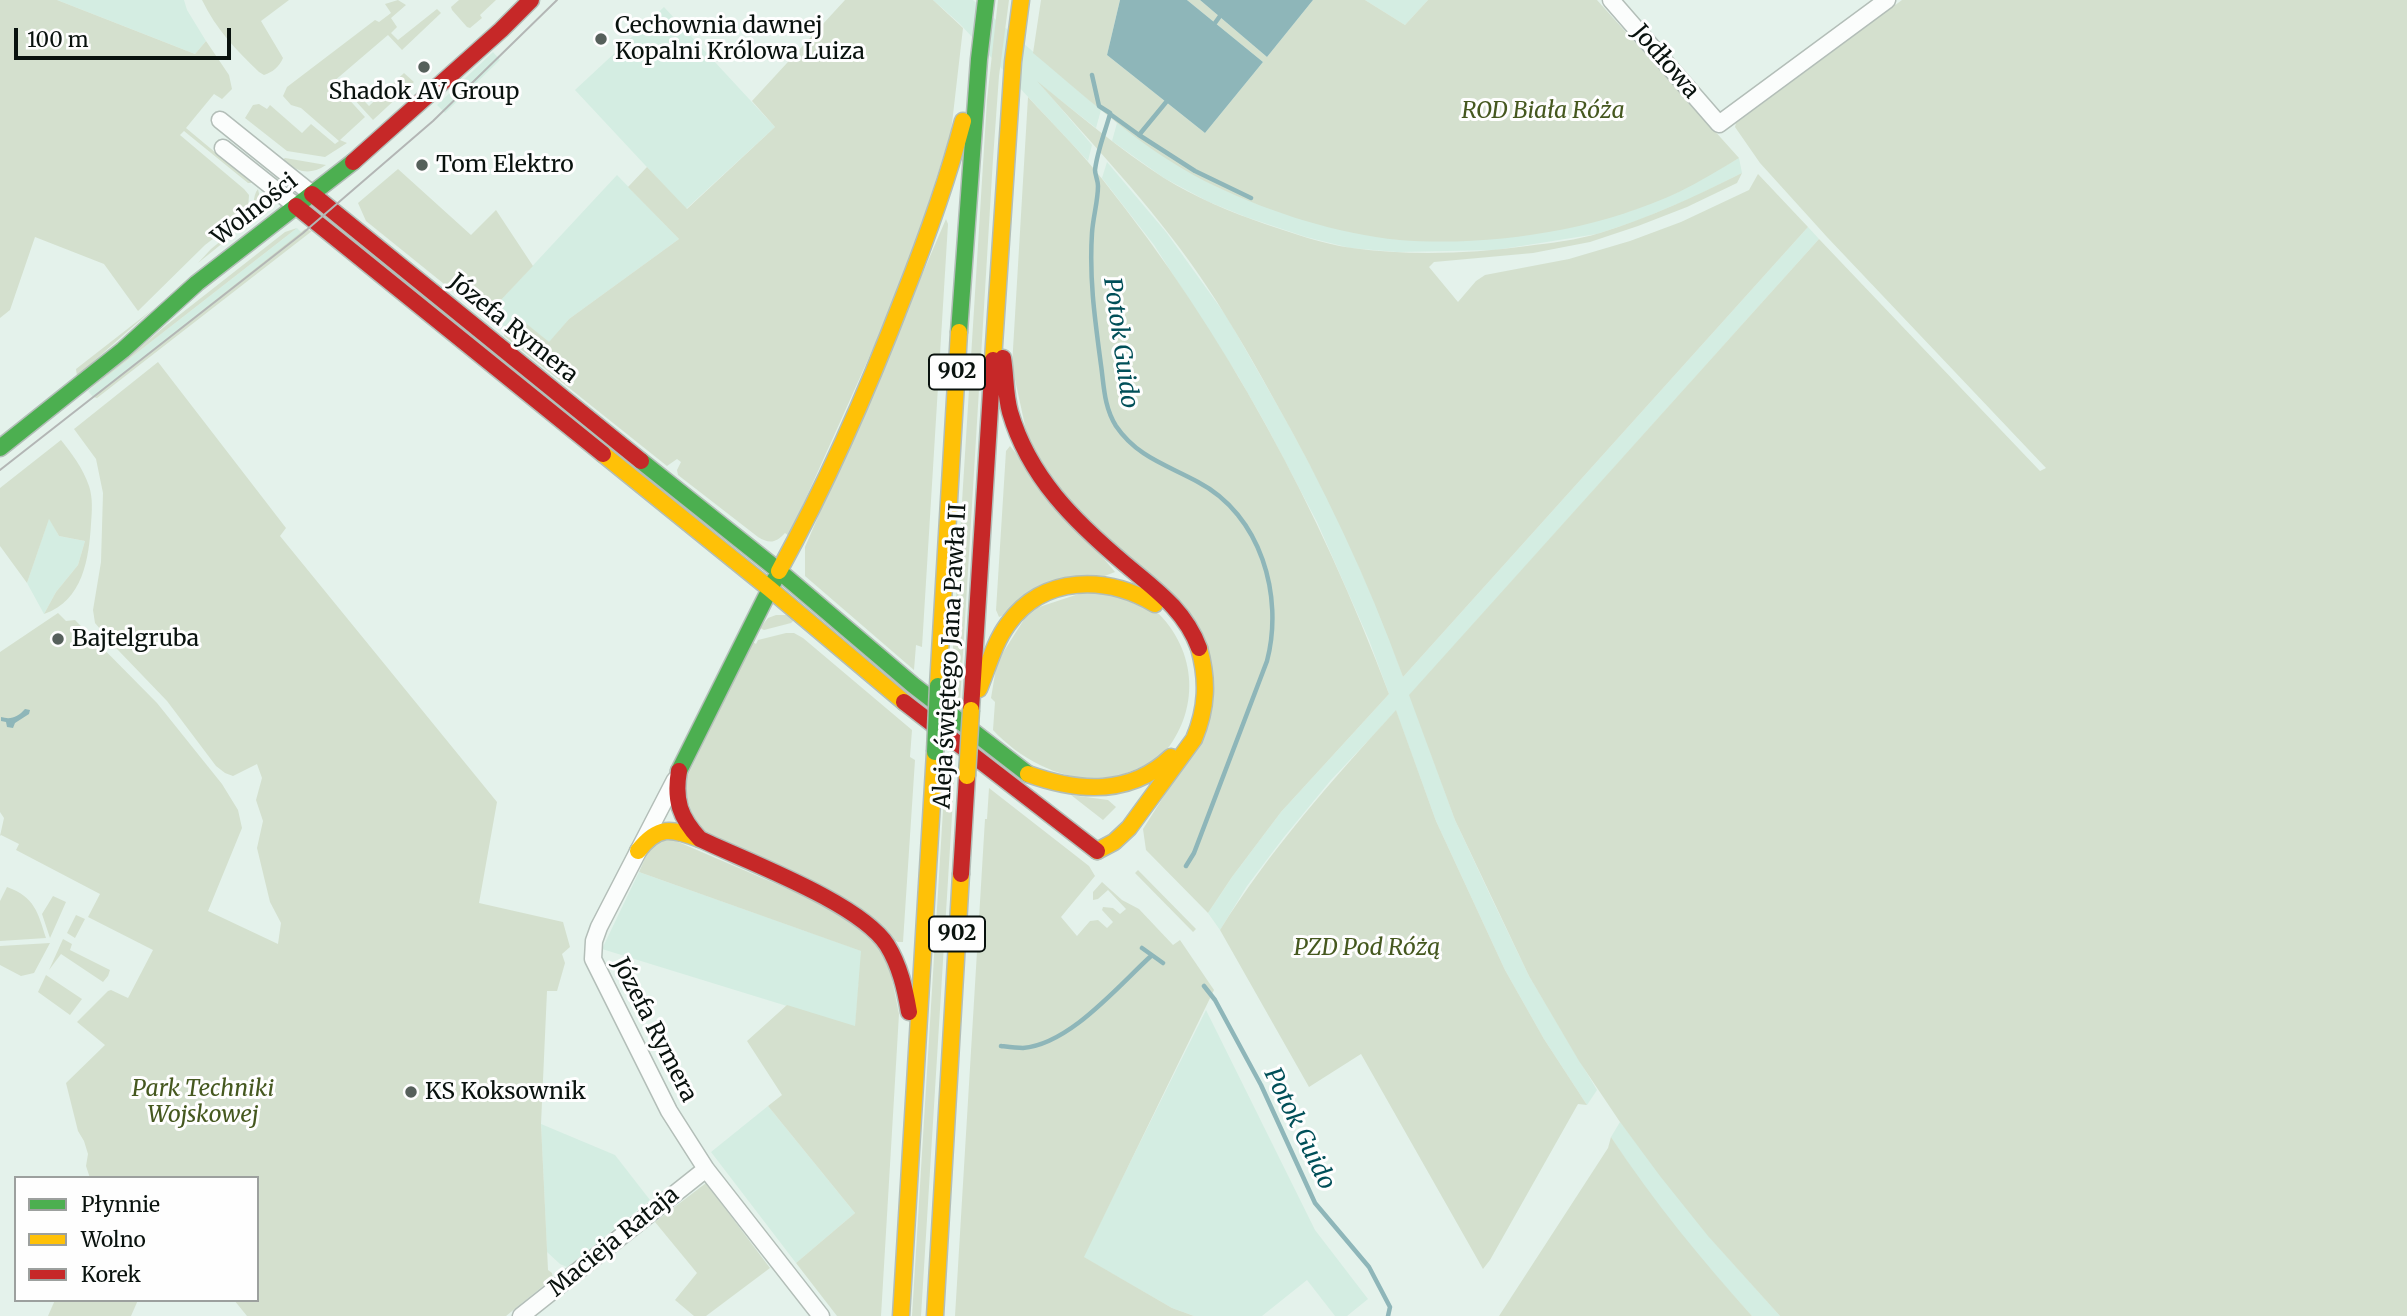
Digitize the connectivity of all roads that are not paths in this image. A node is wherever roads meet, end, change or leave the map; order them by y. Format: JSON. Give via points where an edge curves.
{"nodes":[{"id":1,"x":531,"y":0,"type":"edge"},
{"id":2,"x":986,"y":0,"type":"edge"},
{"id":3,"x":1021,"y":0,"type":"edge"},
{"id":4,"x":1611,"y":0,"type":"edge"},
{"id":5,"x":1887,"y":0,"type":"edge"},
{"id":6,"x":979,"y":59,"type":"junction"},
{"id":7,"x":220,"y":120,"type":"dead end"},
{"id":8,"x":223,"y":148,"type":"dead end"},
{"id":9,"x":312,"y":194,"type":"junction"},
{"id":10,"x":296,"y":206,"type":"junction"},
{"id":11,"x":996,"y":302,"type":"junction"},
{"id":12,"x":0,"y":448,"type":"edge"},
{"id":13,"x":779,"y":571,"type":"junction"},
{"id":14,"x":770,"y":589,"type":"junction"},
{"id":15,"x":971,"y":708,"type":"junction"},
{"id":16,"x":680,"y":771,"type":"junction"},
{"id":17,"x":700,"y":839,"type":"junction"},
{"id":18,"x":638,"y":851,"type":"junction"},
{"id":19,"x":914,"y":1072,"type":"junction"},
{"id":20,"x":706,"y":1169,"type":"junction"},
{"id":21,"x":522,"y":1316,"type":"edge"},
{"id":22,"x":821,"y":1316,"type":"edge"},
{"id":23,"x":901,"y":1316,"type":"edge"},
{"id":24,"x":935,"y":1316,"type":"edge"}],
"edges":[{"from":1,"to":9,"type":"main road","name":"Wolności"},
{"from":2,"to":6,"type":"main road","name":"Aleja świętego Jana Pawła II","number":"902"},
{"from":3,"to":11,"type":"main road","name":"Aleja świętego Jana Pawła II","number":"902"},
{"from":4,"to":5,"type":"street","name":"Jodłowa","via":[[1719,124]]},
{"from":6,"to":13,"type":"main road","via":[[955,153],[895,320],[832,467]]},
{"from":6,"to":19,"type":"main road","name":"Aleja świętego Jana Pawła II","number":"902","bridge":true},
{"from":7,"to":9,"type":"street","name":"Józefa Rymera"},
{"from":8,"to":10,"type":"street","name":"Józefa Rymera"},
{"from":9,"to":10,"type":"main road","name":"Wolności"},
{"from":9,"to":13,"type":"main road","name":"Józefa Rymera"},
{"from":10,"to":12,"type":"main road","name":"Wolności"},
{"from":10,"to":14,"type":"main road","name":"Józefa Rymera"},
{"from":11,"to":14,"type":"main road","name":"Józefa Rymera","via":[[1009,408],[1040,480],[1068,515],[1184,617],[1203,657],[1205,700],[1194,739],[1118,841],[1097,851],[905,703]]},
{"from":11,"to":15,"type":"main road","name":"Aleja świętego Jana Pawła II","number":"902"},
{"from":13,"to":14,"type":"main road","name":"Józefa Rymera"},
{"from":13,"to":15,"type":"main road","name":"Józefa Rymera","via":[[870,650],[1028,774],[1055,785],[1102,790],[1142,778],[1163,765],[1185,735],[1196,700],[1193,659],[1177,625],[1152,601],[1118,586],[1080,583],[1041,594],[1010,622]]},
{"from":14,"to":16,"type":"main road","name":"Józefa Rymera"},
{"from":15,"to":24,"type":"main road","name":"Aleja świętego Jana Pawła II","number":"902","bridge":true},
{"from":16,"to":17,"type":"main road","via":[[677,804],[682,819]]},
{"from":16,"to":18,"type":"street","name":"Józefa Rymera"},
{"from":17,"to":18,"type":"main road","via":[[661,830]]},
{"from":17,"to":19,"type":"main road","via":[[840,905],[876,931],[902,979]]},
{"from":18,"to":20,"type":"street","name":"Józefa Rymera","via":[[599,927],[593,960],[669,1111]]},
{"from":19,"to":23,"type":"main road","name":"Aleja świętego Jana Pawła II","number":"902"},
{"from":20,"to":21,"type":"street","name":"Macieja Rataja"},
{"from":20,"to":22,"type":"street","name":"Józefa Rymera"}]}
